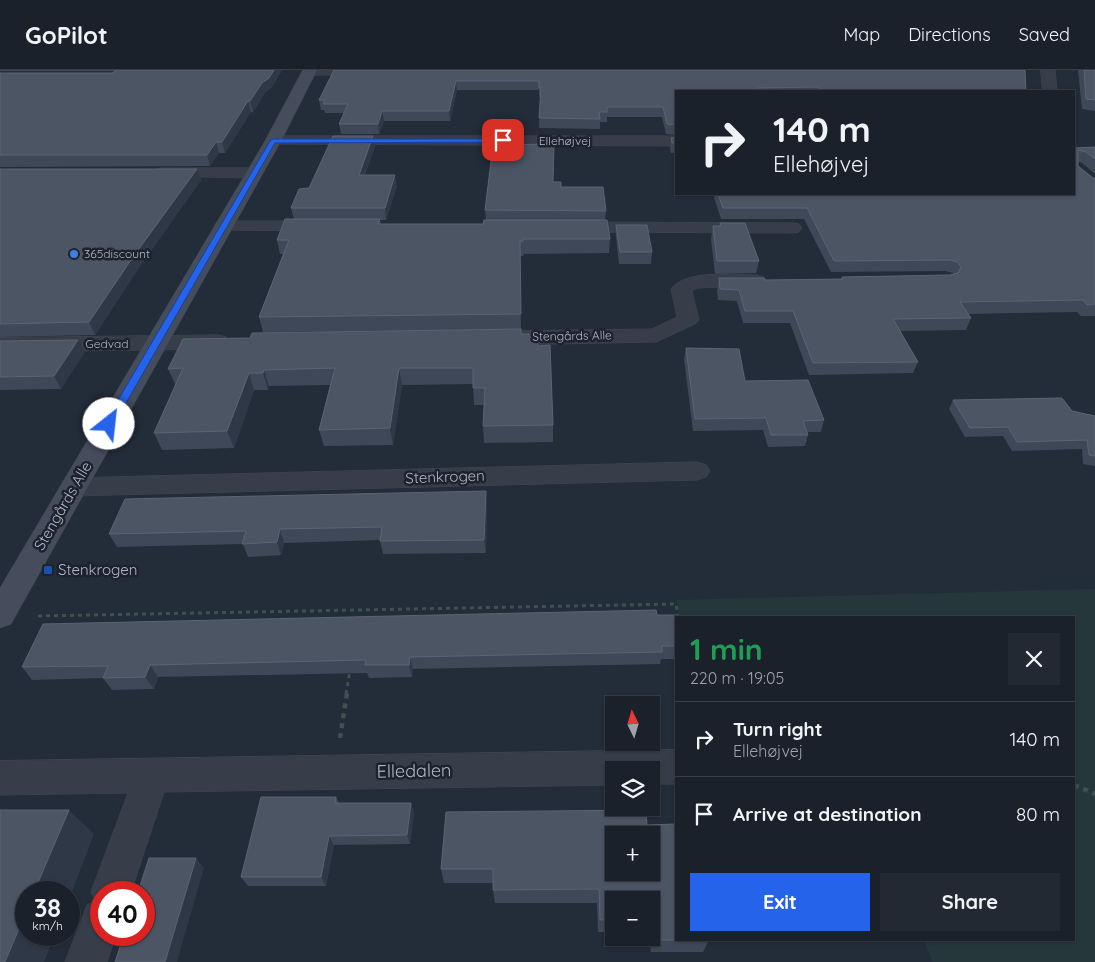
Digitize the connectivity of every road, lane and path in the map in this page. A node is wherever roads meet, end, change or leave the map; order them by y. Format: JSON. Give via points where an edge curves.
{"nodes":[{"id":1,"x":310,"y":70,"type":"edge"},
{"id":2,"x":1048,"y":70,"type":"edge"},
{"id":3,"x":389,"y":71,"type":"edge"},
{"id":4,"x":1050,"y":90,"type":"edge"},
{"id":5,"x":675,"y":140,"type":"edge"},
{"id":6,"x":273,"y":141,"type":"junction"},
{"id":7,"x":146,"y":173,"type":"edge"},
{"id":8,"x":254,"y":173,"type":"junction"},
{"id":9,"x":223,"y":226,"type":"junction"},
{"id":10,"x":333,"y":226,"type":"edge"},
{"id":11,"x":553,"y":227,"type":"edge"},
{"id":12,"x":793,"y":228,"type":"dead end"},
{"id":13,"x":780,"y":281,"type":"edge"},
{"id":14,"x":481,"y":338,"type":"edge"},
{"id":15,"x":234,"y":342,"type":"edge"},
{"id":16,"x":0,"y":344,"type":"edge"},
{"id":17,"x":155,"y":344,"type":"junction"},
{"id":18,"x":696,"y":471,"type":"dead end"},
{"id":19,"x":73,"y":487,"type":"junction"},
{"id":20,"x":360,"y":610,"type":"junction"},
{"id":21,"x":0,"y":615,"type":"edge"},
{"id":22,"x":30,"y":616,"type":"dead end"},
{"id":23,"x":678,"y":616,"type":"edge"},
{"id":24,"x":358,"y":619,"type":"edge"},
{"id":25,"x":351,"y":667,"type":"edge"},
{"id":26,"x":675,"y":767,"type":"edge"},
{"id":27,"x":335,"y":772,"type":"junction"},
{"id":28,"x":152,"y":776,"type":"junction"},
{"id":29,"x":0,"y":778,"type":"edge"},
{"id":30,"x":1075,"y":785,"type":"edge"},
{"id":31,"x":1095,"y":794,"type":"edge"},
{"id":32,"x":115,"y":881,"type":"edge"},
{"id":33,"x":92,"y":946,"type":"edge"},
{"id":34,"x":86,"y":962,"type":"edge"}],
"edges":[{"from":1,"to":3,"type":"street"},
{"from":1,"to":6,"type":"street","name":"Stengårds Alle"},
{"from":2,"to":4,"type":"street"},
{"from":5,"to":6,"type":"street","name":"Ellehøjvej"},
{"from":6,"to":8,"type":"street","name":"Stengårds Alle"},
{"from":7,"to":8,"type":"street"},
{"from":8,"to":9,"type":"street","name":"Stengårds Alle"},
{"from":9,"to":10,"type":"street"},
{"from":9,"to":17,"type":"street","name":"Stengårds Alle"},
{"from":11,"to":12,"type":"street"},
{"from":13,"to":14,"type":"street","name":"Stengårds Alle","via":[[693,282],[681,289],[688,320],[656,335]]},
{"from":15,"to":17,"type":"street"},
{"from":16,"to":17,"type":"street","name":"Gedvad"},
{"from":17,"to":19,"type":"street","name":"Stengårds Alle"},
{"from":18,"to":19,"type":"street","name":"Stenkrogen"},
{"from":19,"to":21,"type":"street","name":"Stengårds Alle"},
{"from":20,"to":22,"type":"path"},
{"from":20,"to":23,"type":"path","via":[[676,604]]},
{"from":20,"to":24,"type":"path"},
{"from":25,"to":27,"type":"path"},
{"from":26,"to":27,"type":"street","name":"Elledalen"},
{"from":27,"to":28,"type":"street","name":"Elledalen"},
{"from":28,"to":29,"type":"street","name":"Elledalen"},
{"from":28,"to":32,"type":"street"},
{"from":30,"to":31,"type":"path"},
{"from":33,"to":34,"type":"street"}]}
